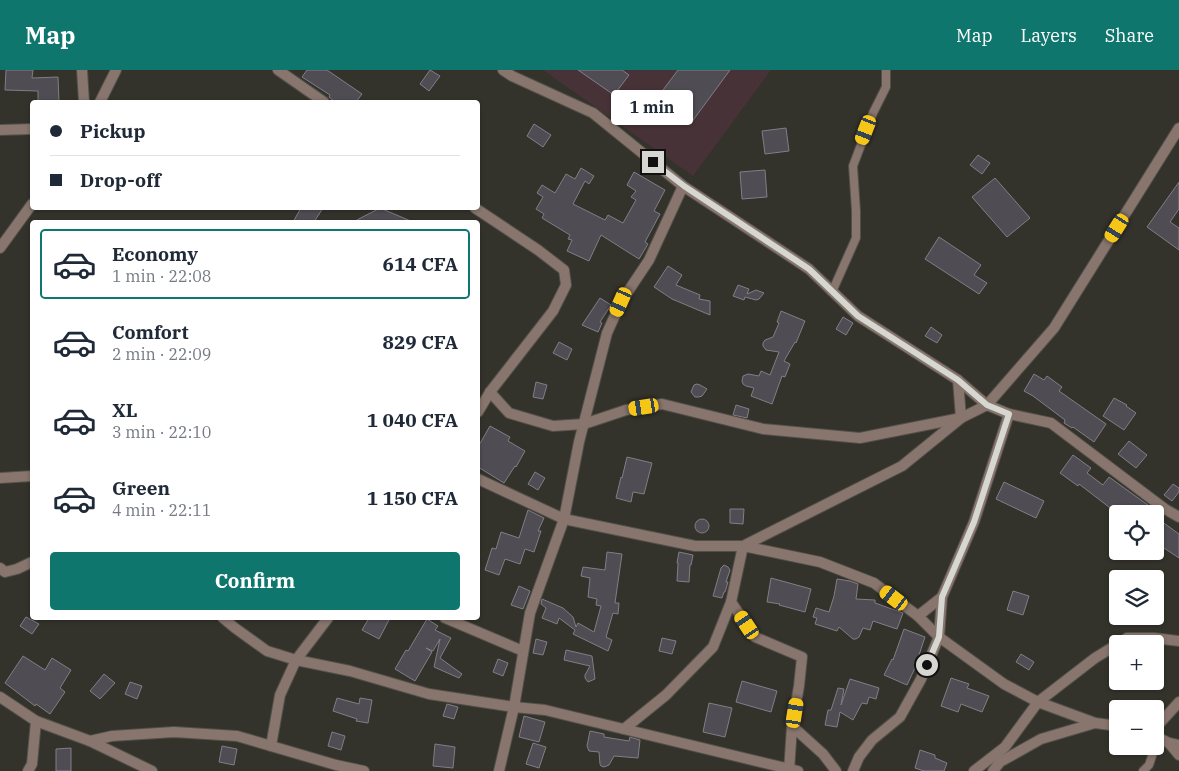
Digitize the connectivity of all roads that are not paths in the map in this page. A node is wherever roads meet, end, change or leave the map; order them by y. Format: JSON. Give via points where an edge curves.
{"nodes":[{"id":1,"x":82,"y":70,"type":"edge"},
{"id":2,"x":116,"y":70,"type":"edge"},
{"id":3,"x":278,"y":70,"type":"edge"},
{"id":4,"x":503,"y":70,"type":"edge"},
{"id":5,"x":886,"y":70,"type":"edge"},
{"id":6,"x":84,"y":100,"type":"edge"},
{"id":7,"x":101,"y":100,"type":"edge"},
{"id":8,"x":321,"y":100,"type":"edge"},
{"id":9,"x":1179,"y":128,"type":"edge"},
{"id":10,"x":30,"y":129,"type":"edge"},
{"id":11,"x":0,"y":130,"type":"edge"},
{"id":12,"x":684,"y":186,"type":"junction"},
{"id":13,"x":30,"y":207,"type":"edge"},
{"id":14,"x":478,"y":210,"type":"edge"},
{"id":15,"x":0,"y":248,"type":"edge"},
{"id":16,"x":832,"y":292,"type":"junction"},
{"id":17,"x":958,"y":380,"type":"junction"},
{"id":18,"x":490,"y":392,"type":"junction"},
{"id":19,"x":987,"y":405,"type":"junction"},
{"id":20,"x":480,"y":409,"type":"edge"},
{"id":21,"x":1009,"y":414,"type":"junction"},
{"id":22,"x":960,"y":418,"type":"junction"},
{"id":23,"x":584,"y":424,"type":"junction"},
{"id":24,"x":30,"y":476,"type":"edge"},
{"id":25,"x":0,"y":478,"type":"edge"},
{"id":26,"x":480,"y":480,"type":"edge"},
{"id":27,"x":1179,"y":517,"type":"edge"},
{"id":28,"x":564,"y":519,"type":"junction"},
{"id":29,"x":743,"y":546,"type":"junction"},
{"id":30,"x":30,"y":563,"type":"edge"},
{"id":31,"x":0,"y":568,"type":"edge"},
{"id":32,"x":942,"y":597,"type":"junction"},
{"id":33,"x":731,"y":602,"type":"junction"},
{"id":34,"x":918,"y":616,"type":"junction"},
{"id":35,"x":225,"y":620,"type":"edge"},
{"id":36,"x":326,"y":620,"type":"edge"},
{"id":37,"x":450,"y":620,"type":"edge"},
{"id":38,"x":939,"y":637,"type":"junction"},
{"id":39,"x":1164,"y":639,"type":"edge"},
{"id":40,"x":1179,"y":641,"type":"edge"},
{"id":41,"x":1109,"y":649,"type":"edge"},
{"id":42,"x":523,"y":651,"type":"junction"},
{"id":43,"x":296,"y":660,"type":"junction"},
{"id":44,"x":0,"y":697,"type":"edge"},
{"id":45,"x":1038,"y":702,"type":"junction"},
{"id":46,"x":1179,"y":702,"type":"edge"},
{"id":47,"x":514,"y":707,"type":"junction"},
{"id":48,"x":1164,"y":718,"type":"edge"},
{"id":49,"x":36,"y":721,"type":"junction"},
{"id":50,"x":1095,"y":723,"type":"junction"},
{"id":51,"x":1109,"y":725,"type":"edge"},
{"id":52,"x":792,"y":726,"type":"junction"},
{"id":53,"x":624,"y":729,"type":"junction"},
{"id":54,"x":90,"y":741,"type":"junction"},
{"id":55,"x":1174,"y":744,"type":"edge"},
{"id":56,"x":271,"y":746,"type":"junction"},
{"id":57,"x":1152,"y":755,"type":"edge"},
{"id":58,"x":1179,"y":755,"type":"edge"},
{"id":59,"x":792,"y":770,"type":"edge"},
{"id":60,"x":28,"y":771,"type":"edge"},
{"id":61,"x":152,"y":771,"type":"edge"},
{"id":62,"x":364,"y":771,"type":"edge"},
{"id":63,"x":499,"y":771,"type":"edge"},
{"id":64,"x":836,"y":771,"type":"edge"},
{"id":65,"x":852,"y":771,"type":"edge"},
{"id":66,"x":974,"y":771,"type":"edge"},
{"id":67,"x":993,"y":771,"type":"edge"},
{"id":68,"x":1144,"y":771,"type":"edge"}],
"edges":[{"from":1,"to":6,"type":"street"},
{"from":2,"to":7,"type":"street"},
{"from":3,"to":8,"type":"street"},
{"from":4,"to":12,"type":"street","via":[[593,113]]},
{"from":5,"to":16,"type":"lane","via":[[886,87],[853,166],[856,238]]},
{"from":9,"to":19,"type":"street","via":[[1054,328]]},
{"from":10,"to":11,"type":"street"},
{"from":12,"to":16,"type":"street","via":[[809,269]]},
{"from":12,"to":23,"type":"street","via":[[650,260],[621,302],[607,333]]},
{"from":13,"to":15,"type":"street"},
{"from":14,"to":18,"type":"street","via":[[564,270],[566,285],[553,311]]},
{"from":16,"to":17,"type":"street","via":[[858,316]]},
{"from":17,"to":19,"type":"street"},
{"from":17,"to":22,"type":"street"},
{"from":18,"to":20,"type":"street"},
{"from":18,"to":23,"type":"street","via":[[509,413],[553,426]]},
{"from":19,"to":21,"type":"street"},
{"from":19,"to":22,"type":"street"},
{"from":21,"to":27,"type":"street","via":[[1051,423]]},
{"from":21,"to":32,"type":"street","via":[[974,522]]},
{"from":22,"to":23,"type":"street","via":[[860,438],[763,429],[662,404],[626,410]]},
{"from":22,"to":29,"type":"street","via":[[902,466]]},
{"from":23,"to":28,"type":"street"},
{"from":24,"to":25,"type":"street"},
{"from":26,"to":28,"type":"street"},
{"from":28,"to":29,"type":"street","via":[[695,546]]},
{"from":28,"to":42,"type":"street","via":[[530,613]]},
{"from":29,"to":33,"type":"street"},
{"from":29,"to":34,"type":"street","via":[[820,562],[874,583]]},
{"from":30,"to":31,"type":"street","via":[[5,572]]},
{"from":32,"to":34,"type":"street"},
{"from":32,"to":38,"type":"street"},
{"from":33,"to":52,"type":"street","via":[[755,637],[802,658]]},
{"from":33,"to":53,"type":"street","via":[[713,647],[666,695]]},
{"from":34,"to":38,"type":"street"},
{"from":35,"to":43,"type":"street","via":[[267,651]]},
{"from":36,"to":43,"type":"street"},
{"from":37,"to":42,"type":"street"},
{"from":38,"to":45,"type":"street","via":[[1004,684]]},
{"from":38,"to":65,"type":"street","via":[[900,717],[872,740]]},
{"from":39,"to":40,"type":"street"},
{"from":41,"to":45,"type":"street"},
{"from":42,"to":47,"type":"street"},
{"from":43,"to":47,"type":"street","via":[[350,671],[430,694]]},
{"from":43,"to":56,"type":"street","via":[[280,695]]},
{"from":44,"to":49,"type":"street"},
{"from":45,"to":50,"type":"street"},
{"from":45,"to":66,"type":"street","via":[[1005,747]]},
{"from":46,"to":48,"type":"street"},
{"from":47,"to":53,"type":"street","via":[[545,710]]},
{"from":47,"to":63,"type":"street"},
{"from":49,"to":54,"type":"street"},
{"from":49,"to":60,"type":"street","via":[[32,764]]},
{"from":50,"to":51,"type":"street"},
{"from":50,"to":67,"type":"street","via":[[1041,739],[1000,762]]},
{"from":52,"to":59,"type":"street"},
{"from":52,"to":64,"type":"street","via":[[824,754]]},
{"from":53,"to":59,"type":"street"},
{"from":54,"to":56,"type":"street","via":[[112,736],[174,732],[237,736]]},
{"from":54,"to":61,"type":"street"},
{"from":55,"to":58,"type":"street"},
{"from":56,"to":62,"type":"street"},
{"from":57,"to":68,"type":"lane"}]}
